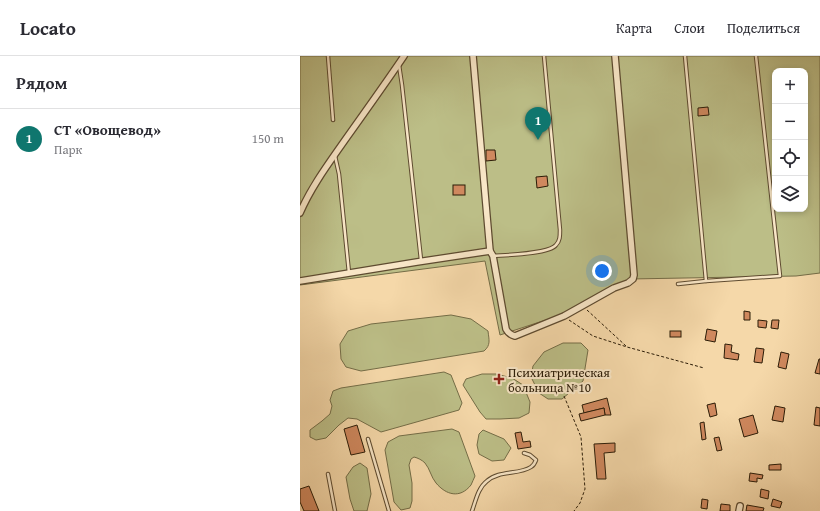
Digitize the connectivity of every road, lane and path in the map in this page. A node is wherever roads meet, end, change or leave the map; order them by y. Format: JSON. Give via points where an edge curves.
{"nodes":[{"id":1,"x":328,"y":56,"type":"edge"},
{"id":2,"x":404,"y":56,"type":"edge"},
{"id":3,"x":473,"y":56,"type":"edge"},
{"id":4,"x":544,"y":56,"type":"edge"},
{"id":5,"x":615,"y":56,"type":"edge"},
{"id":6,"x":685,"y":56,"type":"edge"},
{"id":7,"x":756,"y":56,"type":"edge"},
{"id":8,"x":399,"y":64,"type":"junction"},
{"id":9,"x":333,"y":120,"type":"dead end"},
{"id":10,"x":334,"y":155,"type":"junction"},
{"id":11,"x":300,"y":213,"type":"edge"},
{"id":12,"x":492,"y":254,"type":"junction"},
{"id":13,"x":421,"y":261,"type":"junction"},
{"id":14,"x":348,"y":273,"type":"junction"},
{"id":15,"x":300,"y":281,"type":"edge"},
{"id":16,"x":706,"y":281,"type":"junction"},
{"id":17,"x":678,"y":284,"type":"dead end"},
{"id":18,"x":582,"y":305,"type":"junction"},
{"id":19,"x":564,"y":316,"type":"junction"},
{"id":20,"x":627,"y":347,"type":"junction"},
{"id":21,"x":704,"y":368,"type":"dead end"},
{"id":22,"x":564,"y":396,"type":"dead end"},
{"id":23,"x":368,"y":439,"type":"dead end"},
{"id":24,"x":524,"y":453,"type":"dead end"},
{"id":25,"x":328,"y":474,"type":"dead end"},
{"id":26,"x":335,"y":511,"type":"edge"},
{"id":27,"x":389,"y":511,"type":"edge"},
{"id":28,"x":472,"y":511,"type":"edge"},
{"id":29,"x":574,"y":511,"type":"edge"}],
"edges":[{"from":1,"to":9,"type":"lane"},
{"from":2,"to":8,"type":"street"},
{"from":3,"to":12,"type":"street"},
{"from":4,"to":12,"type":"lane","via":[[560,239],[555,247],[544,251]]},
{"from":5,"to":18,"type":"street","via":[[634,275],[628,283]]},
{"from":6,"to":16,"type":"lane"},
{"from":7,"to":16,"type":"lane","via":[[780,276]]},
{"from":8,"to":10,"type":"street"},
{"from":8,"to":13,"type":"lane"},
{"from":10,"to":11,"type":"street"},
{"from":10,"to":14,"type":"lane","via":[[339,174]]},
{"from":12,"to":13,"type":"street"},
{"from":12,"to":19,"type":"street","via":[[508,332],[515,336]]},
{"from":13,"to":14,"type":"street"},
{"from":14,"to":15,"type":"street"},
{"from":16,"to":17,"type":"lane"},
{"from":18,"to":19,"type":"street"},
{"from":18,"to":20,"type":"path"},
{"from":19,"to":20,"type":"path","via":[[593,336]]},
{"from":20,"to":21,"type":"path"},
{"from":22,"to":29,"type":"path","via":[[581,437],[585,489]]},
{"from":23,"to":27,"type":"lane"},
{"from":24,"to":28,"type":"lane","via":[[536,460],[532,467],[488,480],[476,497]]},
{"from":25,"to":26,"type":"lane"}]}
